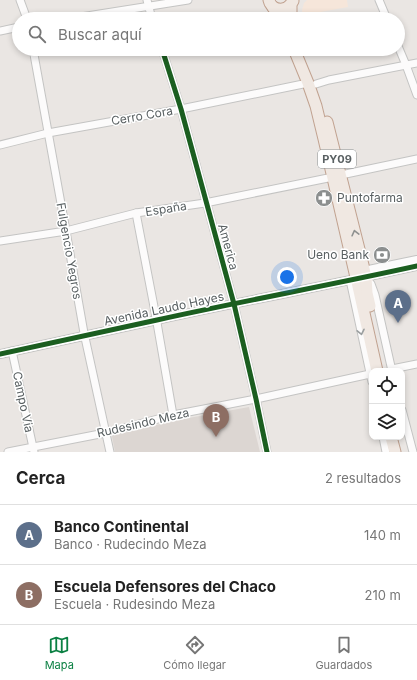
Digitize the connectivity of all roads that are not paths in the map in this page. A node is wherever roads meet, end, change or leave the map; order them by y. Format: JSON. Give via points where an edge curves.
{"nodes":[{"id":1,"x":20,"y":0,"type":"edge"},
{"id":2,"x":188,"y":0,"type":"edge"},
{"id":3,"x":378,"y":0,"type":"edge"},
{"id":4,"x":293,"y":1,"type":"edge"},
{"id":5,"x":148,"y":3,"type":"edge"},
{"id":6,"x":270,"y":3,"type":"edge"},
{"id":7,"x":24,"y":12,"type":"edge"},
{"id":8,"x":103,"y":12,"type":"edge"},
{"id":9,"x":276,"y":12,"type":"edge"},
{"id":10,"x":292,"y":12,"type":"edge"},
{"id":11,"x":384,"y":12,"type":"edge"},
{"id":12,"x":12,"y":28,"type":"edge"},
{"id":13,"x":0,"y":31,"type":"edge"},
{"id":14,"x":34,"y":56,"type":"edge"},
{"id":15,"x":164,"y":56,"type":"edge"},
{"id":16,"x":298,"y":56,"type":"edge"},
{"id":17,"x":304,"y":56,"type":"edge"},
{"id":18,"x":402,"y":56,"type":"edge"},
{"id":19,"x":417,"y":63,"type":"edge"},
{"id":20,"x":406,"y":65,"type":"junction"},
{"id":21,"x":312,"y":83,"type":"junction"},
{"id":22,"x":417,"y":95,"type":"edge"},
{"id":23,"x":181,"y":109,"type":"junction"},
{"id":24,"x":48,"y":133,"type":"junction"},
{"id":25,"x":0,"y":145,"type":"edge"},
{"id":26,"x":417,"y":159,"type":"edge"},
{"id":27,"x":337,"y":176,"type":"junction"},
{"id":28,"x":206,"y":203,"type":"junction"},
{"id":29,"x":136,"y":213,"type":"junction"},
{"id":30,"x":66,"y":231,"type":"junction"},
{"id":31,"x":0,"y":241,"type":"edge"},
{"id":32,"x":417,"y":260,"type":"edge"},
{"id":33,"x":417,"y":266,"type":"edge"},
{"id":34,"x":358,"y":276,"type":"junction"},
{"id":35,"x":233,"y":302,"type":"junction"},
{"id":36,"x":156,"y":318,"type":"junction"},
{"id":37,"x":84,"y":334,"type":"junction"},
{"id":38,"x":12,"y":351,"type":"junction"},
{"id":39,"x":0,"y":354,"type":"edge"},
{"id":40,"x":417,"y":364,"type":"edge"},
{"id":41,"x":373,"y":368,"type":"edge"},
{"id":42,"x":388,"y":368,"type":"edge"},
{"id":43,"x":398,"y":368,"type":"edge"},
{"id":44,"x":369,"y":374,"type":"edge"},
{"id":45,"x":256,"y":399,"type":"junction"},
{"id":46,"x":173,"y":415,"type":"junction"},
{"id":47,"x":405,"y":421,"type":"edge"},
{"id":48,"x":105,"y":433,"type":"junction"},
{"id":49,"x":384,"y":440,"type":"edge"},
{"id":50,"x":392,"y":440,"type":"edge"},
{"id":51,"x":399,"y":440,"type":"edge"},
{"id":52,"x":33,"y":450,"type":"edge"},
{"id":53,"x":8,"y":452,"type":"edge"},
{"id":54,"x":110,"y":452,"type":"edge"},
{"id":55,"x":267,"y":452,"type":"edge"},
{"id":56,"x":386,"y":452,"type":"edge"},
{"id":57,"x":395,"y":452,"type":"edge"},
{"id":58,"x":402,"y":452,"type":"edge"},
{"id":59,"x":413,"y":452,"type":"edge"}],
"edges":[{"from":1,"to":7,"type":"street"},
{"from":2,"to":5,"type":"street"},
{"from":3,"to":11,"type":"street"},
{"from":4,"to":6,"type":"highway","via":[[281,10]]},
{"from":4,"to":10,"type":"highway"},
{"from":5,"to":8,"type":"street"},
{"from":6,"to":9,"type":"highway"},
{"from":12,"to":13,"type":"street"},
{"from":14,"to":24,"type":"street","name":"Fulgencio Yegros"},
{"from":15,"to":23,"type":"street","name":"America"},
{"from":16,"to":21,"type":"highway","number":"PY09"},
{"from":17,"to":21,"type":"highway","number":"PY09"},
{"from":18,"to":20,"type":"street"},
{"from":19,"to":20,"type":"street","name":"Cerro Cora"},
{"from":20,"to":21,"type":"street","name":"Cerro Cora"},
{"from":20,"to":22,"type":"street"},
{"from":21,"to":23,"type":"street","name":"Cerro Cora"},
{"from":21,"to":27,"type":"highway","number":"PY09","via":[[316,106]]},
{"from":23,"to":24,"type":"street","name":"Cerro Cora"},
{"from":23,"to":28,"type":"street","name":"America"},
{"from":24,"to":25,"type":"street","name":"Cerro Cora"},
{"from":24,"to":30,"type":"street","name":"Fulgencio Yegros"},
{"from":26,"to":27,"type":"street","name":"España"},
{"from":27,"to":28,"type":"street","name":"España"},
{"from":27,"to":34,"type":"highway","number":"PY09"},
{"from":28,"to":29,"type":"street","name":"España"},
{"from":28,"to":35,"type":"street","name":"America"},
{"from":29,"to":30,"type":"street","name":"España"},
{"from":29,"to":36,"type":"street"},
{"from":30,"to":31,"type":"street","name":"España"},
{"from":30,"to":37,"type":"street","name":"Fulgencio Yegros"},
{"from":32,"to":34,"type":"street"},
{"from":33,"to":34,"type":"street"},
{"from":34,"to":35,"type":"street","name":"Avenida Laudo Hayes"},
{"from":34,"to":41,"type":"highway","number":"PY09","one_way":true},
{"from":34,"to":42,"type":"highway","number":"PY09","via":[[367,293]]},
{"from":35,"to":36,"type":"street","name":"Avenida Laudo Hayes"},
{"from":35,"to":45,"type":"street","name":"America"},
{"from":36,"to":37,"type":"street","name":"Avenida Laudo Hayes"},
{"from":36,"to":46,"type":"street"},
{"from":37,"to":38,"type":"street","name":"Avenida Laudo Hayes"},
{"from":37,"to":48,"type":"street","name":"Fulgencio Yegros"},
{"from":38,"to":39,"type":"street","name":"Avenida Laudo Hayes"},
{"from":38,"to":52,"type":"street","name":"Campo Via"},
{"from":40,"to":43,"type":"street"},
{"from":44,"to":45,"type":"street","name":"Rudesindo Meza"},
{"from":45,"to":46,"type":"street","name":"Rudesindo Meza"},
{"from":45,"to":55,"type":"street","name":"America"},
{"from":46,"to":48,"type":"street","name":"Rudesindo Meza"},
{"from":47,"to":59,"type":"street"},
{"from":48,"to":52,"type":"street","name":"Rudesindo Meza"},
{"from":48,"to":54,"type":"street","name":"Fulgencio Yegros"},
{"from":49,"to":56,"type":"street"},
{"from":50,"to":57,"type":"highway"},
{"from":51,"to":58,"type":"highway"},
{"from":52,"to":53,"type":"street","name":"Rudesindo Meza"}]}
